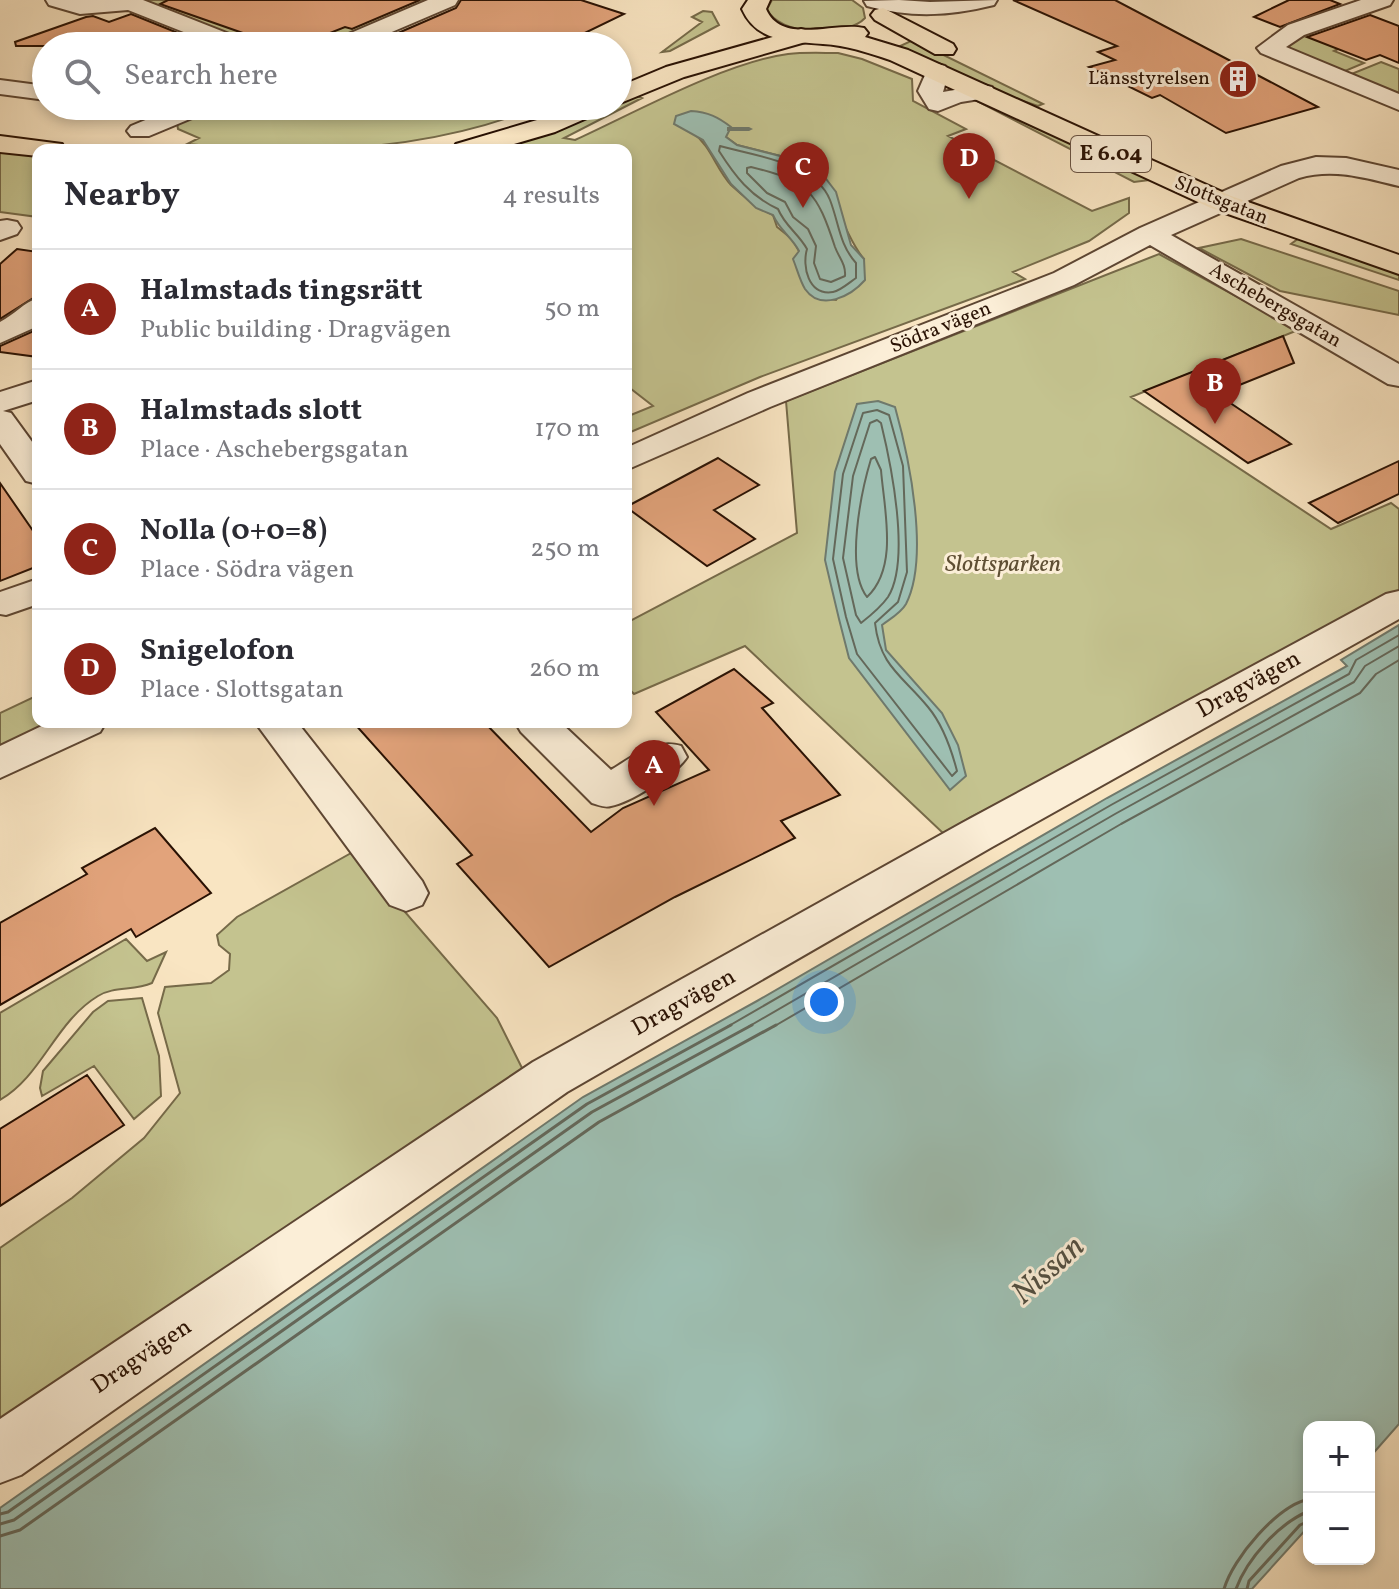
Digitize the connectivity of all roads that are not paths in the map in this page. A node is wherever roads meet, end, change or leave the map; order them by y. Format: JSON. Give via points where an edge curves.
{"nodes":[{"id":1,"x":57,"y":0,"type":"edge"},
{"id":2,"x":447,"y":0,"type":"edge"},
{"id":3,"x":986,"y":0,"type":"edge"},
{"id":4,"x":1382,"y":0,"type":"edge"},
{"id":5,"x":127,"y":1,"type":"edge"},
{"id":6,"x":964,"y":3,"type":"edge"},
{"id":7,"x":877,"y":5,"type":"edge"},
{"id":8,"x":750,"y":10,"type":"edge"},
{"id":9,"x":204,"y":32,"type":"edge"},
{"id":10,"x":373,"y":32,"type":"edge"},
{"id":11,"x":814,"y":36,"type":"junction"},
{"id":12,"x":675,"y":72,"type":"junction"},
{"id":13,"x":32,"y":79,"type":"edge"},
{"id":14,"x":10,"y":88,"type":"edge"},
{"id":15,"x":632,"y":90,"type":"edge"},
{"id":16,"x":32,"y":91,"type":"edge"},
{"id":17,"x":1399,"y":103,"type":"edge"},
{"id":18,"x":166,"y":120,"type":"edge"},
{"id":19,"x":560,"y":120,"type":"edge"},
{"id":20,"x":140,"y":131,"type":"dead end"},
{"id":21,"x":0,"y":144,"type":"edge"},
{"id":22,"x":486,"y":144,"type":"edge"},
{"id":23,"x":32,"y":148,"type":"edge"},
{"id":24,"x":1399,"y":178,"type":"edge"},
{"id":25,"x":1253,"y":189,"type":"junction"},
{"id":26,"x":1221,"y":202,"type":"junction"},
{"id":27,"x":1150,"y":234,"type":"junction"},
{"id":28,"x":1399,"y":241,"type":"edge"},
{"id":29,"x":1399,"y":265,"type":"edge"},
{"id":30,"x":32,"y":314,"type":"edge"},
{"id":31,"x":0,"y":334,"type":"edge"},
{"id":32,"x":1399,"y":377,"type":"edge"},
{"id":33,"x":32,"y":392,"type":"edge"},
{"id":34,"x":0,"y":402,"type":"edge"},
{"id":35,"x":0,"y":420,"type":"edge"},
{"id":36,"x":632,"y":457,"type":"edge"},
{"id":37,"x":32,"y":465,"type":"edge"},
{"id":38,"x":1399,"y":603,"type":"edge"},
{"id":39,"x":73,"y":728,"type":"edge"},
{"id":40,"x":280,"y":728,"type":"edge"},
{"id":41,"x":541,"y":728,"type":"edge"},
{"id":42,"x":666,"y":757,"type":"dead end"},
{"id":43,"x":0,"y":763,"type":"edge"},
{"id":44,"x":406,"y":893,"type":"dead end"},
{"id":45,"x":0,"y":1454,"type":"edge"}],
"edges":[{"from":1,"to":5,"type":"street","via":[[80,7]]},
{"from":2,"to":10,"type":"street"},
{"from":3,"to":6,"type":"street"},
{"from":4,"to":17,"type":"street","via":[[1308,25],[1269,48]]},
{"from":5,"to":9,"type":"street"},
{"from":6,"to":7,"type":"street","via":[[912,10]]},
{"from":7,"to":11,"type":"main road","via":[[878,23],[866,30]]},
{"from":7,"to":25,"type":"main road","name":"Slottsgatan","number":"E 6.04","via":[[1012,82]]},
{"from":8,"to":11,"type":"main road","name":"Slottsgatan"},
{"from":8,"to":12,"type":"main road"},
{"from":11,"to":12,"type":"main road","via":[[777,40]]},
{"from":11,"to":26,"type":"main road","name":"Slottsgatan","number":"E 6.04","via":[[882,49],[937,71]]},
{"from":12,"to":15,"type":"main road"},
{"from":13,"to":14,"type":"street"},
{"from":14,"to":16,"type":"street"},
{"from":18,"to":20,"type":"street"},
{"from":19,"to":22,"type":"main road"},
{"from":21,"to":23,"type":"main road"},
{"from":24,"to":25,"type":"street","name":"Södra vägen","via":[[1373,159],[1316,165]]},
{"from":25,"to":26,"type":"street","name":"Södra vägen"},
{"from":25,"to":28,"type":"main road","name":"Slottsgatan","number":"E 6.04"},
{"from":26,"to":27,"type":"street","name":"Södra vägen"},
{"from":26,"to":29,"type":"main road","name":"Slottsgatan","number":"E 6.04"},
{"from":27,"to":32,"type":"street","name":"Aschebergsgatan"},
{"from":27,"to":36,"type":"street","name":"Södra vägen","via":[[1064,279],[759,400]]},
{"from":30,"to":31,"type":"street"},
{"from":33,"to":34,"type":"street"},
{"from":35,"to":37,"type":"street"},
{"from":38,"to":45,"type":"street","name":"Dragvägen","via":[[550,1077]]},
{"from":39,"to":43,"type":"street"},
{"from":40,"to":44,"type":"street"},
{"from":41,"to":42,"type":"street","via":[[607,792]]}]}
